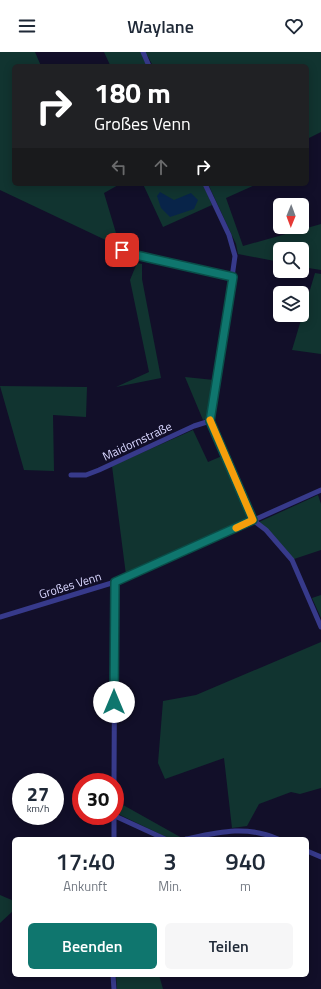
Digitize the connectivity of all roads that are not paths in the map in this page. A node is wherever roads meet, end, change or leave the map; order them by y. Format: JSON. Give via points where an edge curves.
{"nodes":[{"id":1,"x":143,"y":52,"type":"edge"},
{"id":2,"x":148,"y":64,"type":"edge"},
{"id":3,"x":206,"y":186,"type":"edge"},
{"id":4,"x":109,"y":244,"type":"dead end"},
{"id":5,"x":233,"y":277,"type":"junction"},
{"id":6,"x":210,"y":421,"type":"junction"},
{"id":7,"x":71,"y":475,"type":"dead end"},
{"id":8,"x":321,"y":490,"type":"edge"},
{"id":9,"x":253,"y":520,"type":"junction"},
{"id":10,"x":115,"y":582,"type":"junction"},
{"id":11,"x":0,"y":617,"type":"edge"},
{"id":12,"x":321,"y":627,"type":"edge"},
{"id":13,"x":114,"y":773,"type":"edge"},
{"id":14,"x":124,"y":821,"type":"edge"},
{"id":15,"x":114,"y":825,"type":"edge"},
{"id":16,"x":114,"y":837,"type":"edge"},
{"id":17,"x":161,"y":837,"type":"edge"},
{"id":18,"x":196,"y":837,"type":"edge"},
{"id":19,"x":271,"y":837,"type":"edge"},
{"id":20,"x":309,"y":852,"type":"edge"},
{"id":21,"x":321,"y":857,"type":"edge"},
{"id":22,"x":113,"y":977,"type":"edge"},
{"id":23,"x":114,"y":989,"type":"edge"}],
"edges":[{"from":1,"to":2,"type":"street"},
{"from":3,"to":5,"type":"street","via":[[233,245]]},
{"from":4,"to":5,"type":"street","via":[[136,255]]},
{"from":5,"to":6,"type":"street"},
{"from":6,"to":7,"type":"street","name":"Maidornstraße","via":[[99,470],[86,475]]},
{"from":6,"to":9,"type":"street"},
{"from":8,"to":9,"type":"street","name":"Großes Venn"},
{"from":9,"to":10,"type":"street","name":"Großes Venn"},
{"from":9,"to":12,"type":"street","via":[[266,530],[292,560]]},
{"from":10,"to":11,"type":"street","name":"Großes Venn"},
{"from":10,"to":13,"type":"street"},
{"from":14,"to":17,"type":"street"},
{"from":15,"to":16,"type":"street"},
{"from":18,"to":19,"type":"street","via":[[247,830]]},
{"from":20,"to":21,"type":"street"},
{"from":22,"to":23,"type":"street"}]}
